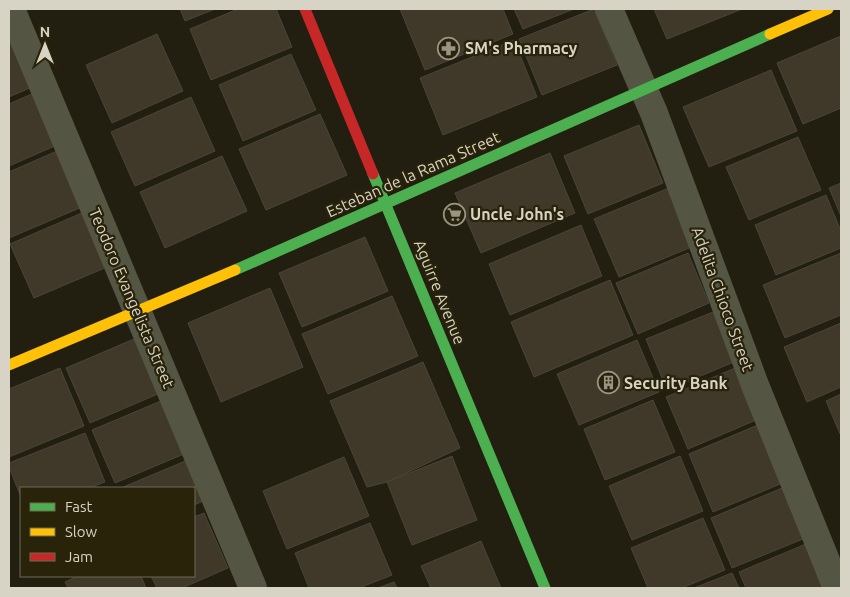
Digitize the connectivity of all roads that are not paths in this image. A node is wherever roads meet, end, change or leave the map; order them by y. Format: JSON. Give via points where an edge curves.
{"nodes":[{"id":1,"x":11,"y":9,"type":"edge"},
{"id":2,"x":306,"y":9,"type":"edge"},
{"id":3,"x":609,"y":9,"type":"edge"},
{"id":4,"x":828,"y":9,"type":"edge"},
{"id":5,"x":644,"y":89,"type":"junction"},
{"id":6,"x":386,"y":204,"type":"junction"},
{"id":7,"x":138,"y":312,"type":"junction"},
{"id":8,"x":9,"y":365,"type":"edge"},
{"id":9,"x":253,"y":588,"type":"edge"},
{"id":10,"x":545,"y":588,"type":"edge"},
{"id":11,"x":837,"y":588,"type":"edge"}],
"edges":[{"from":1,"to":7,"type":"street","name":"Teodoro Evangelista Street"},
{"from":2,"to":6,"type":"street","name":"Aguirre Avenue"},
{"from":3,"to":5,"type":"street","name":"Adelita Chioco Street"},
{"from":4,"to":5,"type":"street","name":"Esteban de la Rama Street"},
{"from":5,"to":6,"type":"street","name":"Esteban de la Rama Street"},
{"from":5,"to":11,"type":"street","name":"Adelita Chioco Street","via":[[755,385]]},
{"from":6,"to":7,"type":"street","name":"Esteban de la Rama Street"},
{"from":6,"to":10,"type":"street","name":"Aguirre Avenue"},
{"from":7,"to":8,"type":"street","name":"Esteban de la Rama Street"},
{"from":7,"to":9,"type":"street","name":"Teodoro Evangelista Street"}]}
